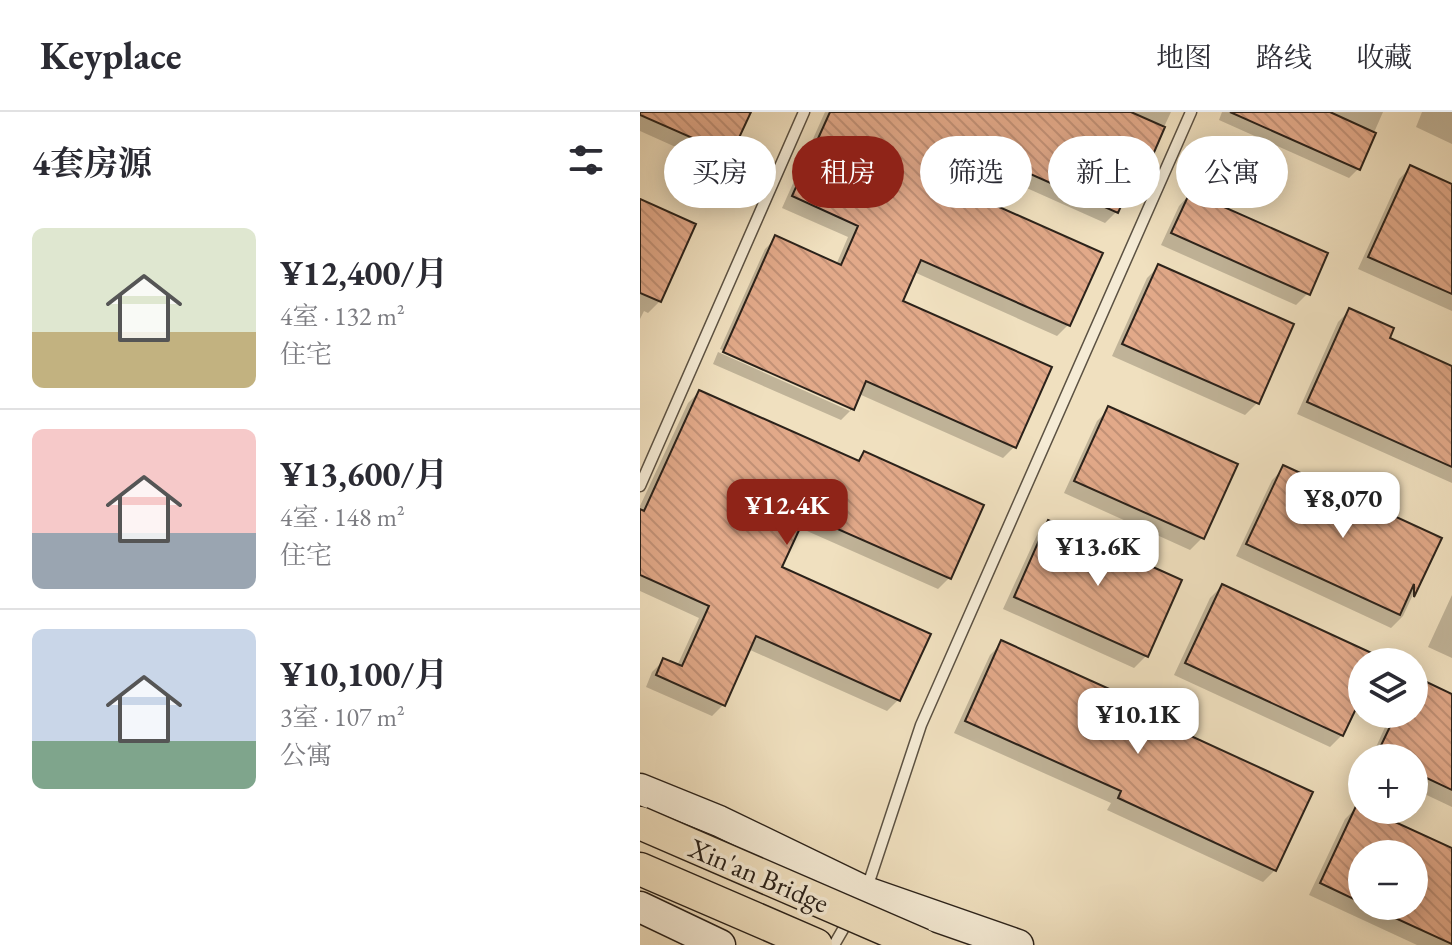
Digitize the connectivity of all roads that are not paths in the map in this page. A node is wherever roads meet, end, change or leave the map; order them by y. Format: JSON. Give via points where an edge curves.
{"nodes":[{"id":1,"x":804,"y":112,"type":"edge"},
{"id":2,"x":1191,"y":112,"type":"edge"},
{"id":3,"x":640,"y":486,"type":"edge"},
{"id":4,"x":640,"y":789,"type":"edge"},
{"id":5,"x":640,"y":823,"type":"edge"},
{"id":6,"x":640,"y":869,"type":"edge"},
{"id":7,"x":866,"y":892,"type":"junction"},
{"id":8,"x":640,"y":907,"type":"edge"},
{"id":9,"x":720,"y":945,"type":"edge"},
{"id":10,"x":816,"y":945,"type":"edge"},
{"id":11,"x":834,"y":945,"type":"edge"},
{"id":12,"x":922,"y":945,"type":"edge"},
{"id":13,"x":1018,"y":945,"type":"edge"}],
"edges":[{"from":1,"to":3,"type":"lane"},
{"from":2,"to":7,"type":"lane","via":[[921,725]]},
{"from":4,"to":7,"type":"main road"},
{"from":5,"to":12,"type":"main road","name":"Xin'an Bridge","bridge":true},
{"from":6,"to":10,"type":"main road","name":"Xin'an Bridge"},
{"from":7,"to":11,"type":"lane"},
{"from":7,"to":13,"type":"main road"},
{"from":8,"to":9,"type":"main road"}]}
